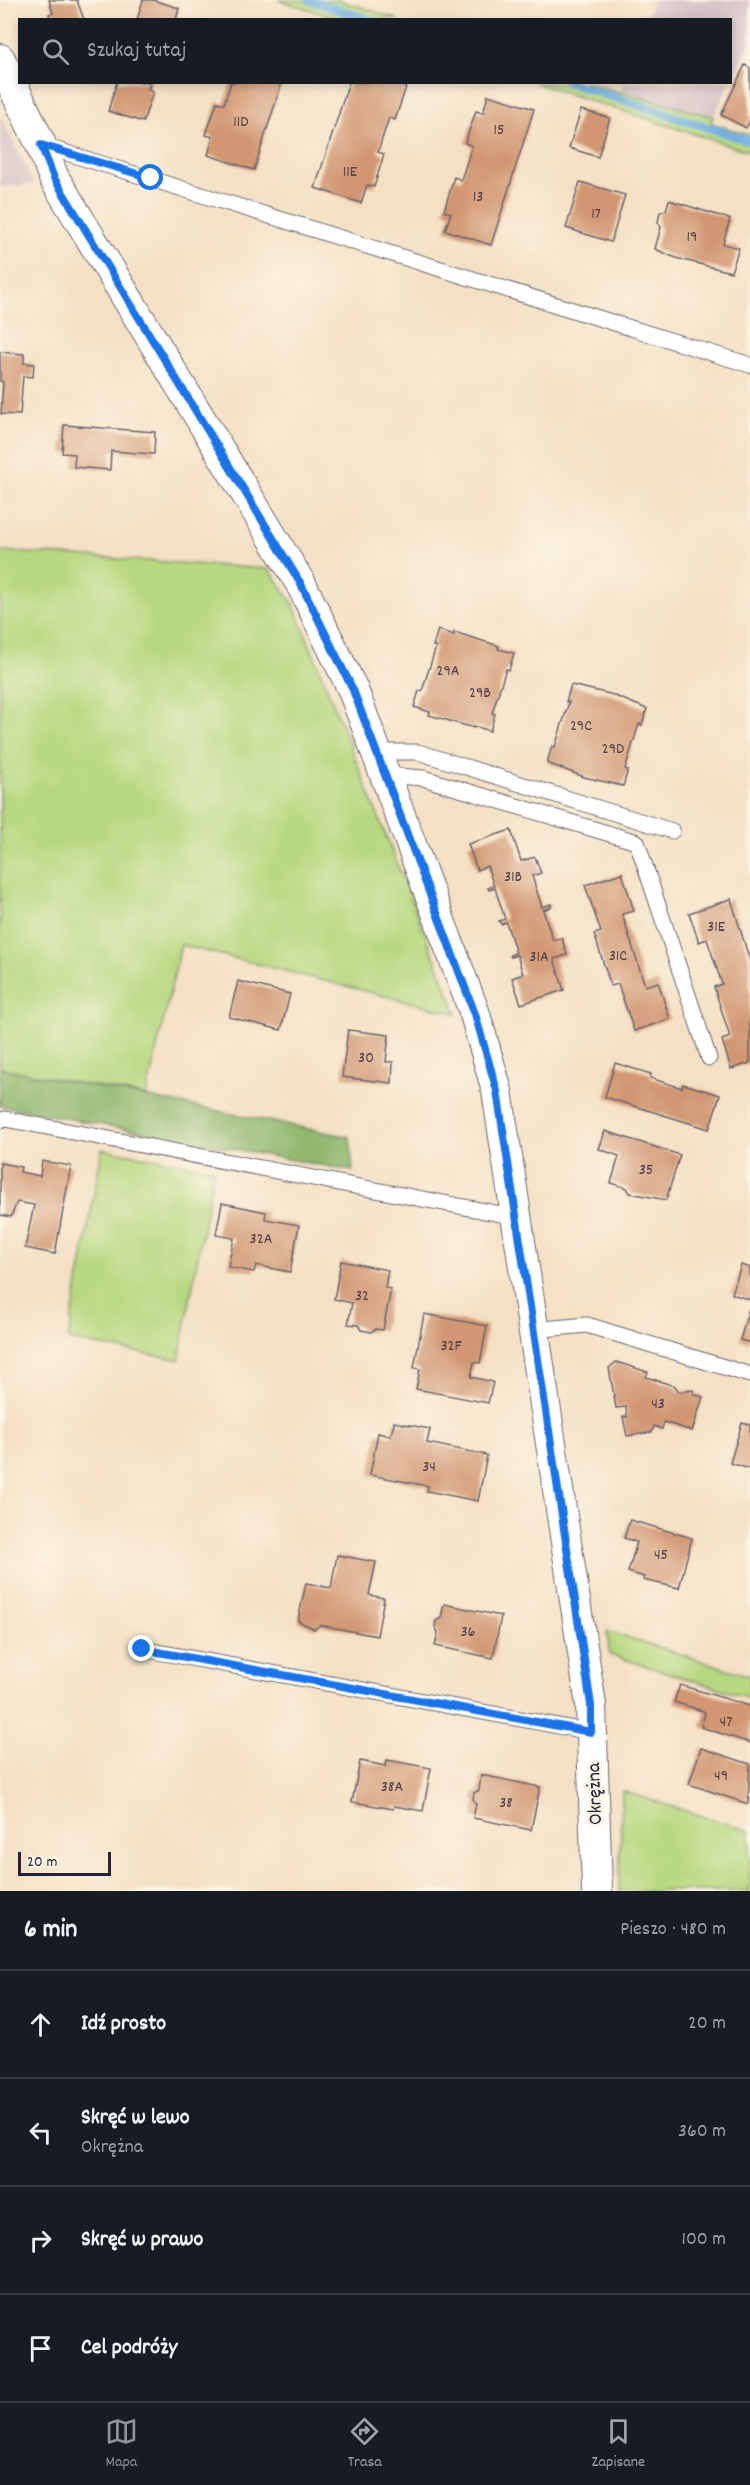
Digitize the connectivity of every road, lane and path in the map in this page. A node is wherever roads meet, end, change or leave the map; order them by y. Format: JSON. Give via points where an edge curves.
{"nodes":[{"id":1,"x":0,"y":59,"type":"edge"},
{"id":2,"x":41,"y":145,"type":"junction"},
{"id":3,"x":750,"y":365,"type":"edge"},
{"id":4,"x":381,"y":764,"type":"junction"},
{"id":5,"x":672,"y":831,"type":"dead end"},
{"id":6,"x":709,"y":1058,"type":"dead end"},
{"id":7,"x":0,"y":1121,"type":"edge"},
{"id":8,"x":516,"y":1217,"type":"junction"},
{"id":9,"x":533,"y":1330,"type":"junction"},
{"id":10,"x":750,"y":1375,"type":"edge"},
{"id":11,"x":142,"y":1649,"type":"dead end"},
{"id":12,"x":591,"y":1732,"type":"junction"},
{"id":13,"x":597,"y":1891,"type":"edge"}],
"edges":[{"from":1,"to":2,"type":"street","name":"Okrężna"},
{"from":2,"to":3,"type":"lane"},
{"from":2,"to":4,"type":"street","name":"Okrężna","via":[[54,178],[301,584],[353,690]]},
{"from":4,"to":5,"type":"lane","via":[[418,752]]},
{"from":4,"to":6,"type":"lane","via":[[637,842]]},
{"from":4,"to":8,"type":"street","name":"Okrężna","via":[[475,1014],[497,1091]]},
{"from":7,"to":8,"type":"lane"},
{"from":8,"to":9,"type":"street","name":"Okrężna"},
{"from":9,"to":10,"type":"lane","via":[[587,1325]]},
{"from":9,"to":12,"type":"street","name":"Okrężna","via":[[591,1705]]},
{"from":11,"to":12,"type":"lane"},
{"from":12,"to":13,"type":"street","name":"Okrężna"}]}
